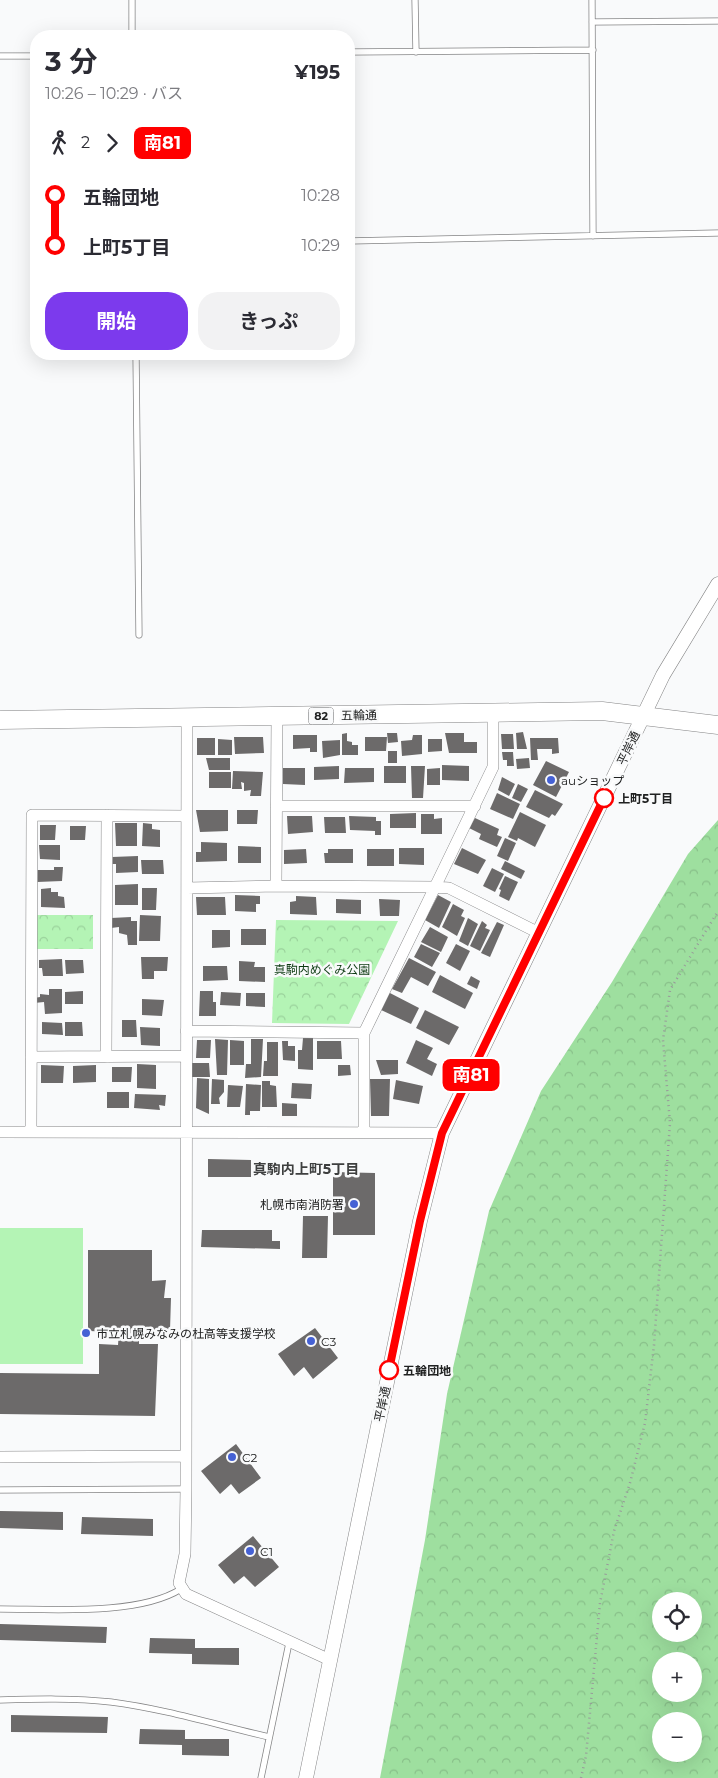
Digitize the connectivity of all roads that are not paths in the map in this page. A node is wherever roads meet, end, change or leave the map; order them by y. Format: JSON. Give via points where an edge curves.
{"nodes":[{"id":1,"x":132,"y":0,"type":"edge"},
{"id":2,"x":415,"y":0,"type":"edge"},
{"id":3,"x":592,"y":0,"type":"edge"},
{"id":4,"x":718,"y":21,"type":"edge"},
{"id":5,"x":592,"y":22,"type":"junction"},
{"id":6,"x":132,"y":30,"type":"edge"},
{"id":7,"x":593,"y":50,"type":"junction"},
{"id":8,"x":355,"y":52,"type":"edge"},
{"id":9,"x":416,"y":52,"type":"junction"},
{"id":10,"x":0,"y":56,"type":"edge"},
{"id":11,"x":30,"y":56,"type":"edge"},
{"id":12,"x":718,"y":233,"type":"edge"},
{"id":13,"x":593,"y":236,"type":"junction"},
{"id":14,"x":355,"y":241,"type":"edge"},
{"id":15,"x":136,"y":360,"type":"edge"},
{"id":16,"x":718,"y":584,"type":"edge"},
{"id":17,"x":139,"y":635,"type":"dead end"},
{"id":18,"x":493,"y":713,"type":"junction"},
{"id":19,"x":277,"y":716,"type":"junction"},
{"id":20,"x":642,"y":717,"type":"junction"},
{"id":21,"x":187,"y":718,"type":"junction"},
{"id":22,"x":0,"y":720,"type":"edge"},
{"id":23,"x":718,"y":726,"type":"edge"},
{"id":24,"x":276,"y":806,"type":"junction"},
{"id":25,"x":474,"y":806,"type":"junction"},
{"id":26,"x":107,"y":815,"type":"junction"},
{"id":27,"x":187,"y":816,"type":"junction"},
{"id":28,"x":276,"y":886,"type":"junction"},
{"id":29,"x":435,"y":887,"type":"junction"},
{"id":30,"x":187,"y":888,"type":"junction"},
{"id":31,"x":539,"y":933,"type":"junction"},
{"id":32,"x":186,"y":1031,"type":"junction"},
{"id":33,"x":364,"y":1032,"type":"junction"},
{"id":34,"x":185,"y":1056,"type":"junction"},
{"id":35,"x":31,"y":1057,"type":"junction"},
{"id":36,"x":106,"y":1057,"type":"junction"},
{"id":37,"x":0,"y":1132,"type":"edge"},
{"id":38,"x":31,"y":1132,"type":"junction"},
{"id":39,"x":186,"y":1132,"type":"junction"},
{"id":40,"x":364,"y":1132,"type":"junction"},
{"id":41,"x":442,"y":1133,"type":"junction"},
{"id":42,"x":0,"y":1456,"type":"edge"},
{"id":43,"x":186,"y":1456,"type":"junction"},
{"id":44,"x":186,"y":1489,"type":"junction"},
{"id":45,"x":0,"y":1490,"type":"edge"},
{"id":46,"x":181,"y":1590,"type":"junction"},
{"id":47,"x":0,"y":1609,"type":"edge"},
{"id":48,"x":289,"y":1643,"type":"junction"},
{"id":49,"x":330,"y":1660,"type":"junction"},
{"id":50,"x":0,"y":1700,"type":"edge"},
{"id":51,"x":269,"y":1737,"type":"junction"},
{"id":52,"x":261,"y":1778,"type":"edge"},
{"id":53,"x":306,"y":1778,"type":"edge"}],
"edges":[{"from":1,"to":6,"type":"lane"},
{"from":2,"to":9,"type":"lane"},
{"from":3,"to":5,"type":"lane"},
{"from":4,"to":5,"type":"lane"},
{"from":5,"to":7,"type":"lane"},
{"from":7,"to":9,"type":"lane"},
{"from":7,"to":13,"type":"lane"},
{"from":8,"to":9,"type":"lane"},
{"from":10,"to":11,"type":"lane"},
{"from":12,"to":13,"type":"lane"},
{"from":13,"to":14,"type":"lane"},
{"from":15,"to":17,"type":"lane"},
{"from":16,"to":20,"type":"street","name":"平岸通"},
{"from":18,"to":19,"type":"main road","name":"五輪通","number":"82"},
{"from":18,"to":20,"type":"main road","name":"五輪通","number":"82","via":[[602,711]]},
{"from":18,"to":25,"type":"street","via":[[493,767]]},
{"from":19,"to":21,"type":"main road","name":"五輪通","number":"82"},
{"from":19,"to":24,"type":"street"},
{"from":20,"to":23,"type":"main road","name":"五輪通","number":"82"},
{"from":20,"to":31,"type":"street","name":"平岸通"},
{"from":21,"to":22,"type":"main road","name":"五輪通","number":"82"},
{"from":21,"to":27,"type":"street"},
{"from":24,"to":25,"type":"street"},
{"from":24,"to":28,"type":"street"},
{"from":25,"to":29,"type":"street"},
{"from":26,"to":27,"type":"street"},
{"from":26,"to":35,"type":"street","via":[[32,815]]},
{"from":26,"to":36,"type":"street"},
{"from":27,"to":30,"type":"street"},
{"from":28,"to":29,"type":"street"},
{"from":28,"to":30,"type":"street"},
{"from":29,"to":31,"type":"street","via":[[449,888]]},
{"from":29,"to":33,"type":"street"},
{"from":30,"to":32,"type":"street"},
{"from":31,"to":41,"type":"street","name":"平岸通"},
{"from":32,"to":33,"type":"street"},
{"from":32,"to":34,"type":"street"},
{"from":33,"to":40,"type":"street"},
{"from":34,"to":36,"type":"street"},
{"from":34,"to":39,"type":"street"},
{"from":35,"to":36,"type":"street"},
{"from":35,"to":38,"type":"street"},
{"from":37,"to":38,"type":"street"},
{"from":38,"to":39,"type":"street"},
{"from":39,"to":40,"type":"street"},
{"from":39,"to":43,"type":"street"},
{"from":40,"to":41,"type":"street"},
{"from":41,"to":49,"type":"street","name":"平岸通","via":[[420,1221]]},
{"from":42,"to":43,"type":"street"},
{"from":43,"to":44,"type":"street"},
{"from":44,"to":45,"type":"lane"},
{"from":44,"to":46,"type":"street"},
{"from":46,"to":47,"type":"lane","via":[[160,1599],[94,1609]]},
{"from":46,"to":48,"type":"street"},
{"from":48,"to":49,"type":"street"},
{"from":48,"to":51,"type":"lane"},
{"from":49,"to":53,"type":"street","name":"平岸通"},
{"from":50,"to":51,"type":"lane","via":[[111,1702],[174,1713]]},
{"from":51,"to":52,"type":"lane"}]}
